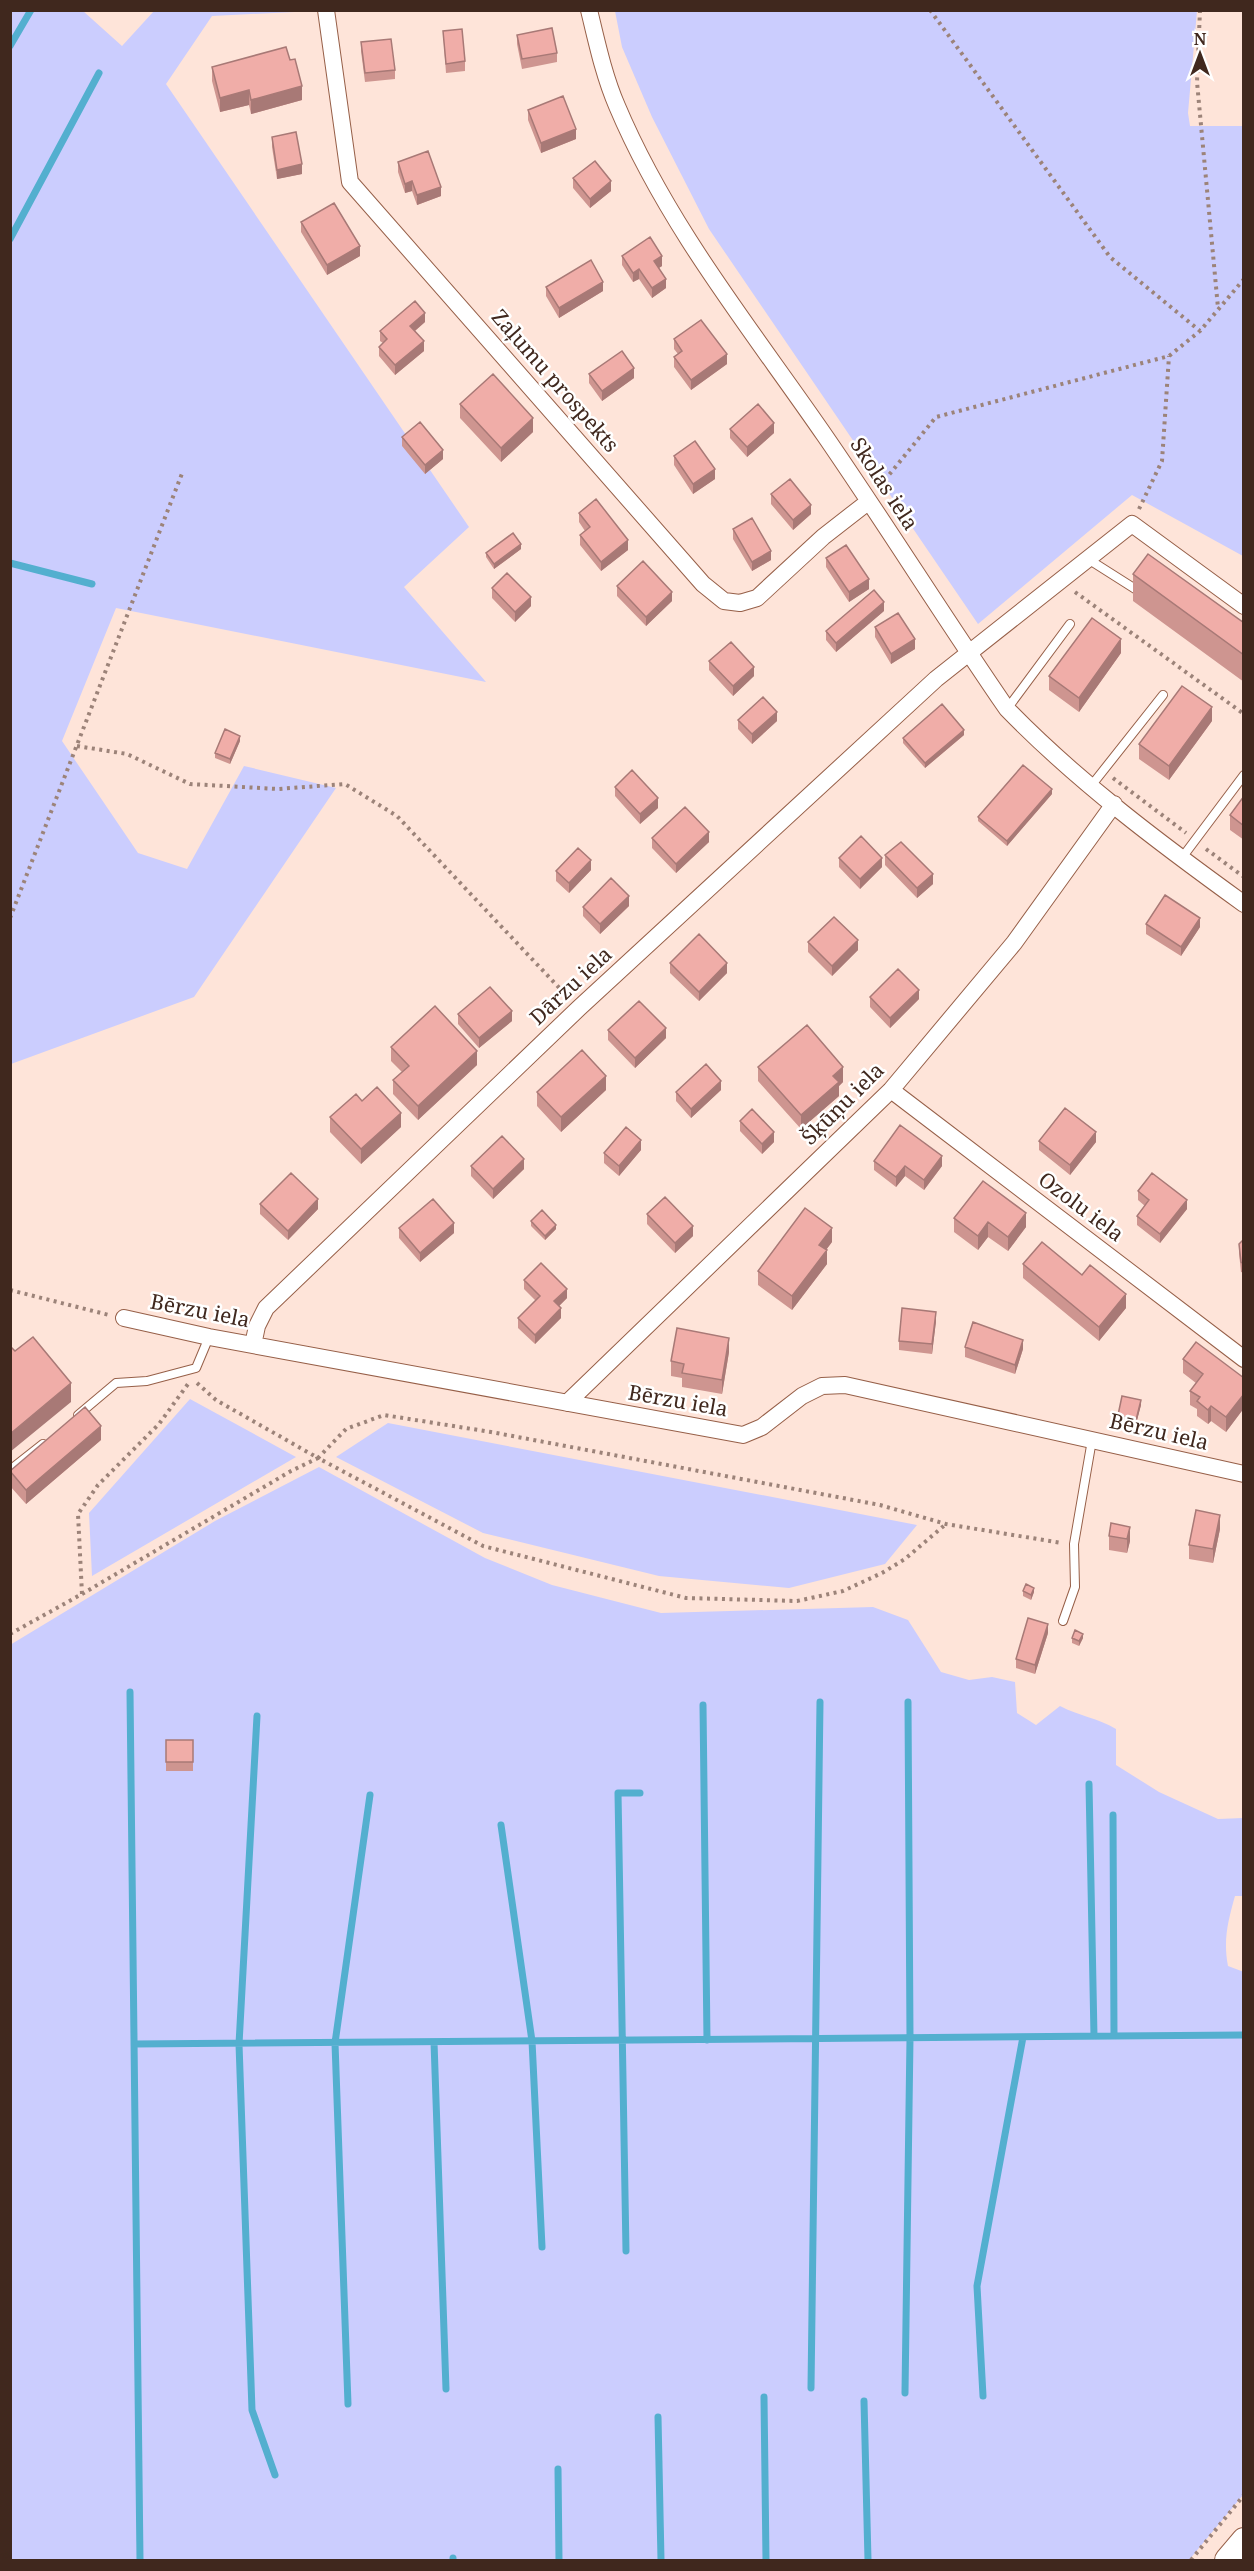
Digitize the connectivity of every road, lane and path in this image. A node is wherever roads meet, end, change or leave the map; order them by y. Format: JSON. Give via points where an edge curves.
{"nodes":[{"id":1,"x":326,"y":10,"type":"edge"},
{"id":2,"x":589,"y":10,"type":"edge"},
{"id":3,"x":930,"y":10,"type":"edge"},
{"id":4,"x":1200,"y":10,"type":"edge"},
{"id":5,"x":1244,"y":279,"type":"edge"},
{"id":6,"x":1218,"y":308,"type":"junction"},
{"id":7,"x":1200,"y":331,"type":"junction"},
{"id":8,"x":1169,"y":356,"type":"junction"},
{"id":9,"x":183,"y":471,"type":"dead end"},
{"id":10,"x":868,"y":502,"type":"junction"},
{"id":11,"x":1132,"y":524,"type":"junction"},
{"id":12,"x":1094,"y":562,"type":"junction"},
{"id":13,"x":1140,"y":592,"type":"edge"},
{"id":14,"x":1244,"y":606,"type":"edge"},
{"id":15,"x":1070,"y":624,"type":"dead end"},
{"id":16,"x":968,"y":652,"type":"junction"},
{"id":17,"x":1163,"y":695,"type":"dead end"},
{"id":18,"x":1007,"y":709,"type":"junction"},
{"id":19,"x":1244,"y":714,"type":"edge"},
{"id":20,"x":76,"y":746,"type":"junction"},
{"id":21,"x":1103,"y":770,"type":"junction"},
{"id":22,"x":1244,"y":775,"type":"edge"},
{"id":23,"x":1091,"y":786,"type":"junction"},
{"id":24,"x":1114,"y":804,"type":"junction"},
{"id":25,"x":1195,"y":840,"type":"junction"},
{"id":26,"x":1181,"y":859,"type":"junction"},
{"id":27,"x":1244,"y":877,"type":"edge"},
{"id":28,"x":1244,"y":904,"type":"edge"},
{"id":29,"x":10,"y":918,"type":"edge"},
{"id":30,"x":579,"y":1008,"type":"junction"},
{"id":31,"x":891,"y":1090,"type":"junction"},
{"id":32,"x":10,"y":1290,"type":"edge"},
{"id":33,"x":124,"y":1318,"type":"joint"},
{"id":34,"x":209,"y":1336,"type":"junction"},
{"id":35,"x":253,"y":1345,"type":"junction"},
{"id":36,"x":1244,"y":1359,"type":"edge"},
{"id":37,"x":567,"y":1403,"type":"junction"},
{"id":38,"x":72,"y":1420,"type":"edge"},
{"id":39,"x":55,"y":1434,"type":"edge"},
{"id":40,"x":1092,"y":1440,"type":"junction"},
{"id":41,"x":318,"y":1458,"type":"junction"},
{"id":42,"x":10,"y":1470,"type":"edge"},
{"id":43,"x":1244,"y":1474,"type":"edge"},
{"id":44,"x":946,"y":1524,"type":"junction"},
{"id":45,"x":1074,"y":1544,"type":"junction"},
{"id":46,"x":82,"y":1594,"type":"junction"},
{"id":47,"x":1063,"y":1621,"type":"dead end"},
{"id":48,"x":10,"y":1634,"type":"edge"},
{"id":49,"x":1244,"y":2495,"type":"edge"},
{"id":50,"x":1244,"y":2540,"type":"edge"},
{"id":51,"x":1191,"y":2560,"type":"edge"},
{"id":52,"x":1227,"y":2560,"type":"edge"}],
"edges":[{"from":1,"to":10,"type":"street","name":"Zaļumu prospekts","via":[[350,182],[703,584],[724,601],[740,603],[757,598]]},
{"from":2,"to":10,"type":"street","name":"Skolas iela","via":[[598,51],[638,150],[716,282]]},
{"from":3,"to":7,"type":"path","via":[[1110,257]]},
{"from":4,"to":6,"type":"path","via":[[1197,82]]},
{"from":5,"to":6,"type":"path"},
{"from":6,"to":7,"type":"path"},
{"from":7,"to":8,"type":"path"},
{"from":8,"to":10,"type":"path","via":[[936,417]]},
{"from":8,"to":11,"type":"path","via":[[1162,461]]},
{"from":9,"to":20,"type":"path"},
{"from":10,"to":16,"type":"street","name":"Skolas iela"},
{"from":11,"to":12,"type":"street","name":"Dārzu iela"},
{"from":11,"to":14,"type":"street"},
{"from":12,"to":13,"type":"lane"},
{"from":12,"to":16,"type":"street","name":"Dārzu iela"},
{"from":12,"to":19,"type":"path","via":[[1069,589]]},
{"from":15,"to":18,"type":"lane"},
{"from":16,"to":18,"type":"street","name":"Skolas iela"},
{"from":16,"to":30,"type":"street","name":"Dārzu iela"},
{"from":17,"to":21,"type":"lane"},
{"from":18,"to":23,"type":"street","name":"Skolas iela"},
{"from":20,"to":29,"type":"path"},
{"from":20,"to":30,"type":"path","via":[[127,754],[190,784],[278,789],[345,784],[397,816]]},
{"from":21,"to":23,"type":"lane"},
{"from":21,"to":25,"type":"path"},
{"from":22,"to":25,"type":"lane"},
{"from":23,"to":24,"type":"street","name":"Skolas iela"},
{"from":24,"to":26,"type":"street","name":"Skolas iela"},
{"from":24,"to":31,"type":"street","name":"Šķūņu iela","via":[[1014,943]]},
{"from":25,"to":26,"type":"lane"},
{"from":25,"to":27,"type":"path"},
{"from":26,"to":28,"type":"street","name":"Skolas iela"},
{"from":30,"to":35,"type":"street","name":"Dārzu iela","via":[[266,1308]]},
{"from":31,"to":36,"type":"street","name":"Ozolu iela"},
{"from":31,"to":37,"type":"street","name":"Šķūņu iela"},
{"from":32,"to":33,"type":"path"},
{"from":33,"to":34,"type":"street","name":"Bērzu iela"},
{"from":34,"to":35,"type":"street","name":"Bērzu iela"},
{"from":34,"to":38,"type":"lane","via":[[196,1368],[147,1381],[116,1383]]},
{"from":35,"to":37,"type":"street","name":"Bērzu iela"},
{"from":37,"to":40,"type":"street","name":"Bērzu iela","via":[[743,1435],[762,1427],[802,1396],[822,1386],[845,1385]]},
{"from":39,"to":42,"type":"lane"},
{"from":40,"to":43,"type":"street","name":"Bērzu iela"},
{"from":40,"to":45,"type":"lane"},
{"from":41,"to":44,"type":"path","via":[[346,1429],[384,1415],[880,1505]]},
{"from":41,"to":44,"type":"path","via":[[483,1546],[686,1598],[797,1601],[843,1591],[905,1559]]},
{"from":41,"to":46,"type":"path"},
{"from":41,"to":46,"type":"path","via":[[216,1400],[192,1378],[159,1424],[98,1485],[78,1514]]},
{"from":44,"to":45,"type":"path"},
{"from":45,"to":47,"type":"lane","via":[[1075,1587]]},
{"from":46,"to":48,"type":"path"},
{"from":49,"to":51,"type":"path"},
{"from":50,"to":52,"type":"main road"}]}
